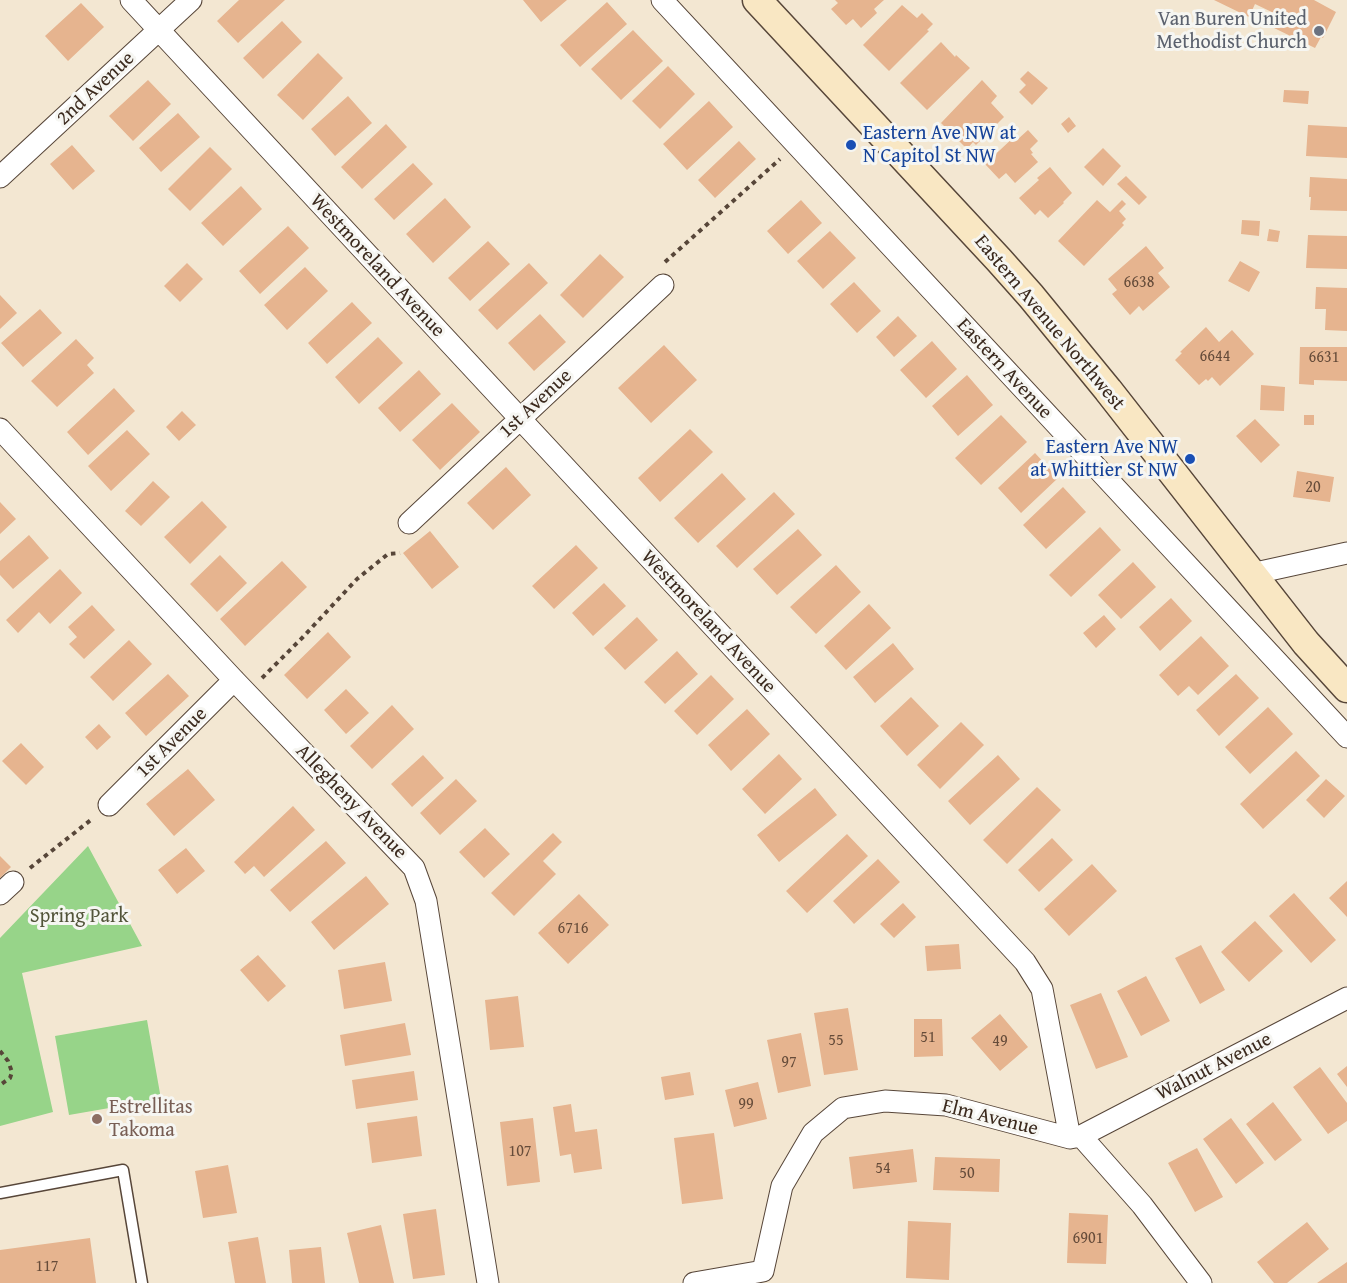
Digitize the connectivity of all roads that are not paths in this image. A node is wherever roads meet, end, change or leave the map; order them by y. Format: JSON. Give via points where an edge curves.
{"nodes":[{"id":1,"x":131,"y":0,"type":"edge"},
{"id":2,"x":191,"y":0,"type":"edge"},
{"id":3,"x":662,"y":0,"type":"edge"},
{"id":4,"x":757,"y":0,"type":"edge"},
{"id":5,"x":159,"y":30,"type":"junction"},
{"id":6,"x":0,"y":177,"type":"edge"},
{"id":7,"x":663,"y":285,"type":"road end"},
{"id":8,"x":519,"y":420,"type":"junction"},
{"id":9,"x":0,"y":429,"type":"edge"},
{"id":10,"x":409,"y":523,"type":"dead end"},
{"id":11,"x":1347,"y":553,"type":"edge"},
{"id":12,"x":1251,"y":574,"type":"junction"},
{"id":13,"x":240,"y":687,"type":"junction"},
{"id":14,"x":1347,"y":688,"type":"edge"},
{"id":15,"x":1347,"y":737,"type":"edge"},
{"id":16,"x":110,"y":805,"type":"road end"},
{"id":17,"x":1347,"y":998,"type":"edge"},
{"id":18,"x":1076,"y":1137,"type":"junction"},
{"id":19,"x":0,"y":1193,"type":"edge"},
{"id":20,"x":766,"y":1277,"type":"edge"},
{"id":21,"x":142,"y":1283,"type":"edge"},
{"id":22,"x":488,"y":1283,"type":"edge"},
{"id":23,"x":694,"y":1283,"type":"edge"},
{"id":24,"x":1201,"y":1283,"type":"edge"}],
"edges":[{"from":1,"to":5,"type":"street","name":"Westmoreland Avenue"},
{"from":2,"to":5,"type":"street","name":"2nd Avenue"},
{"from":3,"to":15,"type":"street","name":"Eastern Avenue"},
{"from":4,"to":12,"type":"street","name":"Eastern Avenue Northwest","via":[[1031,296]]},
{"from":5,"to":6,"type":"street","name":"2nd Avenue"},
{"from":5,"to":8,"type":"street","name":"Westmoreland Avenue"},
{"from":7,"to":8,"type":"street","name":"1st Avenue"},
{"from":8,"to":10,"type":"street","name":"1st Avenue"},
{"from":8,"to":18,"type":"street","name":"Westmoreland Avenue","via":[[1025,962],[1042,988]]},
{"from":9,"to":13,"type":"street","name":"Allegheny Avenue"},
{"from":11,"to":12,"type":"street"},
{"from":12,"to":14,"type":"street","name":"Eastern Avenue Northwest"},
{"from":13,"to":16,"type":"street","name":"1st Avenue"},
{"from":13,"to":22,"type":"street","name":"Allegheny Avenue","via":[[414,868],[426,901]]},
{"from":17,"to":18,"type":"street","name":"Walnut Avenue"},
{"from":18,"to":20,"type":"street","name":"Elm Avenue","via":[[946,1105],[885,1101],[843,1108],[813,1133],[782,1186]]},
{"from":18,"to":24,"type":"street","via":[[1142,1205]]},
{"from":19,"to":21,"type":"lane","via":[[123,1170]]},
{"from":20,"to":23,"type":"street","name":"Elm Avenue"}]}
